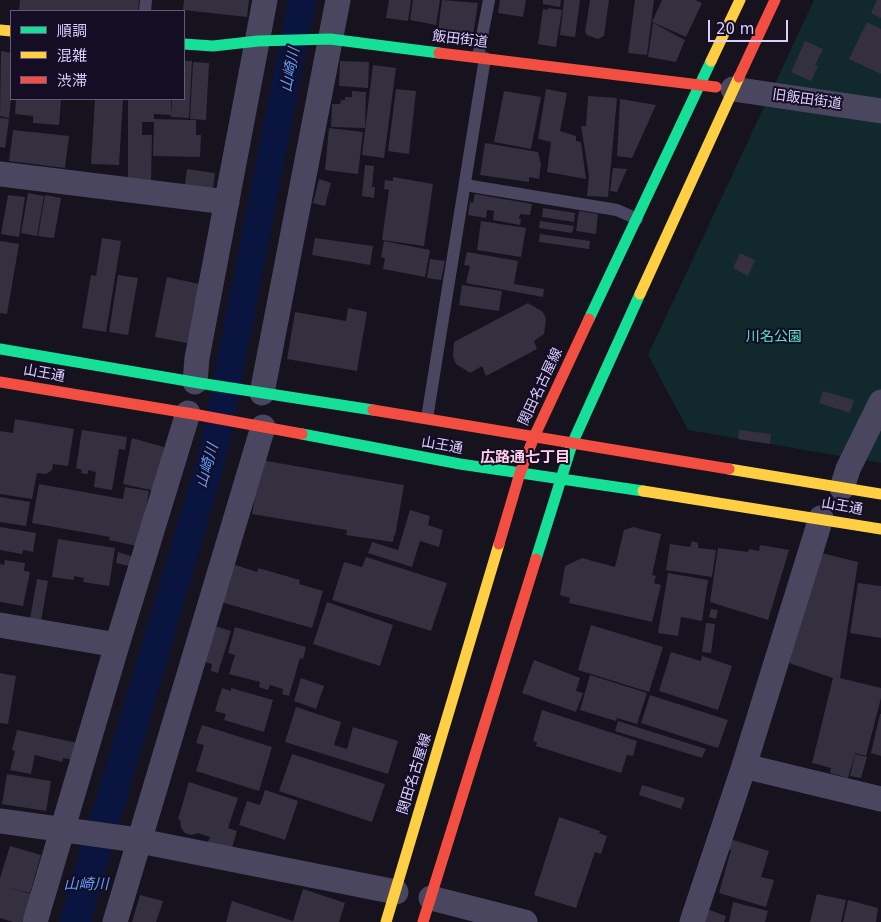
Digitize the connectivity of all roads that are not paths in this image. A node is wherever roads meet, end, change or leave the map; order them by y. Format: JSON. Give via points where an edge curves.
{"nodes":[{"id":1,"x":265,"y":0,"type":"edge"},
{"id":2,"x":338,"y":0,"type":"edge"},
{"id":3,"x":490,"y":0,"type":"edge"},
{"id":4,"x":740,"y":0,"type":"edge"},
{"id":5,"x":775,"y":0,"type":"edge"},
{"id":6,"x":327,"y":39,"type":"junction"},
{"id":7,"x":262,"y":41,"type":"junction"},
{"id":8,"x":185,"y":44,"type":"edge"},
{"id":9,"x":482,"y":58,"type":"junction"},
{"id":10,"x":700,"y":85,"type":"junction"},
{"id":11,"x":733,"y":89,"type":"junction"},
{"id":12,"x":881,"y":111,"type":"edge"},
{"id":13,"x":0,"y":174,"type":"edge"},
{"id":14,"x":464,"y":185,"type":"junction"},
{"id":15,"x":227,"y":202,"type":"junction"},
{"id":16,"x":637,"y":218,"type":"junction"},
{"id":17,"x":0,"y":348,"type":"edge"},
{"id":18,"x":0,"y":382,"type":"edge"},
{"id":19,"x":197,"y":382,"type":"junction"},
{"id":20,"x":260,"y":393,"type":"junction"},
{"id":21,"x":881,"y":402,"type":"edge"},
{"id":22,"x":190,"y":414,"type":"junction"},
{"id":23,"x":427,"y":418,"type":"junction"},
{"id":24,"x":258,"y":426,"type":"junction"},
{"id":25,"x":534,"y":438,"type":"junction"},
{"id":26,"x":572,"y":444,"type":"junction"},
{"id":27,"x":520,"y":473,"type":"junction"},
{"id":28,"x":562,"y":478,"type":"junction"},
{"id":29,"x":842,"y":488,"type":"junction"},
{"id":30,"x":881,"y":494,"type":"edge"},
{"id":31,"x":820,"y":518,"type":"junction"},
{"id":32,"x":881,"y":529,"type":"edge"},
{"id":33,"x":0,"y":625,"type":"edge"},
{"id":34,"x":117,"y":645,"type":"junction"},
{"id":35,"x":744,"y":766,"type":"junction"},
{"id":36,"x":881,"y":799,"type":"edge"},
{"id":37,"x":0,"y":821,"type":"edge"},
{"id":38,"x":62,"y":830,"type":"junction"},
{"id":39,"x":135,"y":840,"type":"junction"},
{"id":40,"x":396,"y":892,"type":"junction"},
{"id":41,"x":431,"y":898,"type":"junction"},
{"id":42,"x":35,"y":922,"type":"edge"},
{"id":43,"x":115,"y":922,"type":"edge"},
{"id":44,"x":386,"y":922,"type":"edge"},
{"id":45,"x":423,"y":922,"type":"edge"},
{"id":46,"x":525,"y":922,"type":"edge"},
{"id":47,"x":692,"y":922,"type":"edge"}],
"edges":[{"from":1,"to":7,"type":"street"},
{"from":2,"to":6,"type":"street"},
{"from":3,"to":9,"type":"lane"},
{"from":4,"to":10,"type":"main road","name":"関田名古屋線"},
{"from":5,"to":11,"type":"main road"},
{"from":6,"to":7,"type":"main road","name":"飯田街道"},
{"from":6,"to":9,"type":"main road","name":"飯田街道"},
{"from":6,"to":20,"type":"street"},
{"from":7,"to":8,"type":"main road","name":"飯田街道","via":[[213,46]]},
{"from":7,"to":15,"type":"street"},
{"from":9,"to":10,"type":"main road","name":"飯田街道"},
{"from":9,"to":14,"type":"lane"},
{"from":10,"to":11,"type":"main road","name":"飯田街道"},
{"from":10,"to":16,"type":"main road","name":"関田名古屋線"},
{"from":11,"to":12,"type":"street","name":"旧飯田街道"},
{"from":11,"to":26,"type":"main road"},
{"from":13,"to":15,"type":"street"},
{"from":14,"to":16,"type":"lane","via":[[618,210]]},
{"from":14,"to":23,"type":"lane"},
{"from":15,"to":19,"type":"street","via":[[197,358]]},
{"from":16,"to":25,"type":"main road","name":"関田名古屋線"},
{"from":17,"to":19,"type":"main road","name":"山王通"},
{"from":18,"to":22,"type":"main road","name":"山王通"},
{"from":19,"to":20,"type":"main road","name":"山王通"},
{"from":20,"to":23,"type":"main road","name":"山王通"},
{"from":21,"to":29,"type":"street"},
{"from":22,"to":24,"type":"main road","name":"山王通"},
{"from":22,"to":34,"type":"street"},
{"from":23,"to":25,"type":"main road","name":"山王通"},
{"from":24,"to":27,"type":"main road","name":"山王通"},
{"from":24,"to":39,"type":"street"},
{"from":25,"to":26,"type":"main road","name":"山王通"},
{"from":25,"to":27,"type":"main road","name":"関田名古屋線"},
{"from":26,"to":28,"type":"main road"},
{"from":26,"to":29,"type":"main road","name":"山王通"},
{"from":27,"to":28,"type":"main road","name":"山王通"},
{"from":27,"to":40,"type":"main road","name":"関田名古屋線"},
{"from":28,"to":31,"type":"main road","name":"山王通"},
{"from":28,"to":41,"type":"main road"},
{"from":29,"to":30,"type":"main road","name":"山王通"},
{"from":31,"to":32,"type":"main road","name":"山王通"},
{"from":31,"to":35,"type":"street"},
{"from":33,"to":34,"type":"street"},
{"from":34,"to":38,"type":"street"},
{"from":35,"to":36,"type":"street"},
{"from":35,"to":47,"type":"street"},
{"from":37,"to":38,"type":"street"},
{"from":38,"to":39,"type":"street"},
{"from":38,"to":42,"type":"street"},
{"from":39,"to":40,"type":"street"},
{"from":39,"to":43,"type":"street"},
{"from":40,"to":44,"type":"main road","name":"関田名古屋線"},
{"from":41,"to":45,"type":"main road"},
{"from":41,"to":46,"type":"street"}]}
